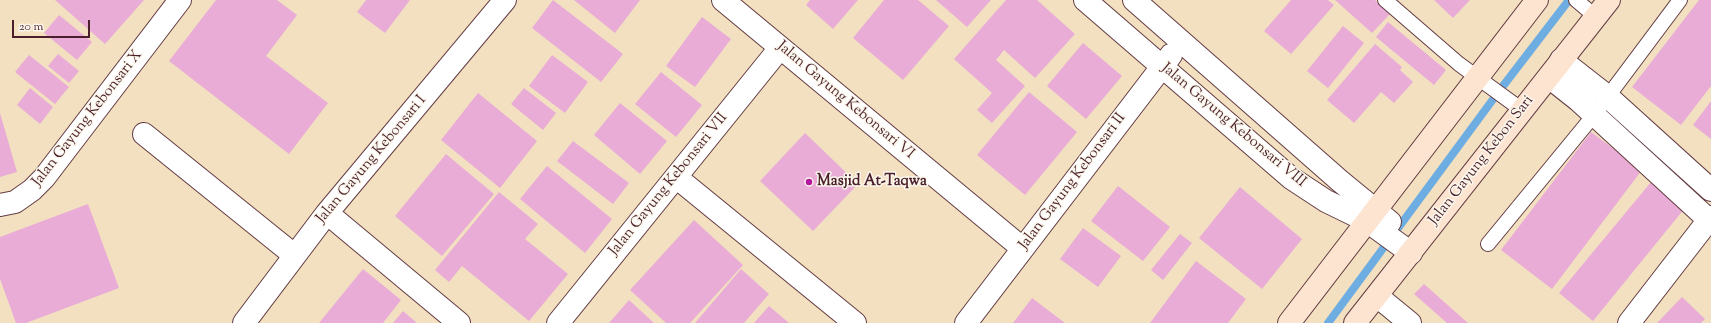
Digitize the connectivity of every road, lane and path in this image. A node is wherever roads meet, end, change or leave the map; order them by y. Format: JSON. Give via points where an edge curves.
{"nodes":[{"id":1,"x":180,"y":0,"type":"edge"},
{"id":2,"x":505,"y":0,"type":"edge"},
{"id":3,"x":722,"y":0,"type":"edge"},
{"id":4,"x":1085,"y":0,"type":"edge"},
{"id":5,"x":1134,"y":0,"type":"edge"},
{"id":6,"x":1385,"y":0,"type":"edge"},
{"id":7,"x":1537,"y":0,"type":"edge"},
{"id":8,"x":1609,"y":0,"type":"edge"},
{"id":9,"x":1680,"y":0,"type":"edge"},
{"id":10,"x":1586,"y":9,"type":"edge"},
{"id":11,"x":1182,"y":42,"type":"junction"},
{"id":12,"x":780,"y":48,"type":"junction"},
{"id":13,"x":1162,"y":66,"type":"junction"},
{"id":14,"x":1560,"y":72,"type":"junction"},
{"id":15,"x":1482,"y":81,"type":"junction"},
{"id":16,"x":1592,"y":93,"type":"junction"},
{"id":17,"x":1517,"y":106,"type":"junction"},
{"id":18,"x":1594,"y":115,"type":"junction"},
{"id":19,"x":144,"y":134,"type":"dead end"},
{"id":20,"x":676,"y":177,"type":"junction"},
{"id":21,"x":1711,"y":190,"type":"edge"},
{"id":22,"x":0,"y":205,"type":"edge"},
{"id":23,"x":327,"y":213,"type":"junction"},
{"id":24,"x":1376,"y":220,"type":"junction"},
{"id":25,"x":1710,"y":220,"type":"edge"},
{"id":26,"x":1409,"y":244,"type":"junction"},
{"id":27,"x":1488,"y":244,"type":"dead end"},
{"id":28,"x":1022,"y":248,"type":"junction"},
{"id":29,"x":294,"y":255,"type":"junction"},
{"id":30,"x":1377,"y":296,"type":"junction"},
{"id":31,"x":244,"y":323,"type":"edge"},
{"id":32,"x":459,"y":323,"type":"edge"},
{"id":33,"x":558,"y":323,"type":"edge"},
{"id":34,"x":856,"y":323,"type":"edge"},
{"id":35,"x":966,"y":323,"type":"edge"},
{"id":36,"x":1289,"y":323,"type":"edge"},
{"id":37,"x":1355,"y":323,"type":"edge"},
{"id":38,"x":1410,"y":323,"type":"edge"},
{"id":39,"x":1629,"y":323,"type":"edge"}],
"edges":[{"from":1,"to":22,"type":"street","name":"Jalan Gayung Kebonsari X","via":[[44,178],[15,202]]},
{"from":2,"to":23,"type":"street","name":"Jalan Gayung Kebonsari I"},
{"from":3,"to":12,"type":"street","name":"Jalan Gayung Kebonsari VI"},
{"from":4,"to":13,"type":"street","name":"Jalan Gayung Kebonsari VIII"},
{"from":5,"to":11,"type":"street","name":"Jalan Gayung Kebonsari VIII"},
{"from":6,"to":15,"type":"lane"},
{"from":7,"to":15,"type":"main road"},
{"from":8,"to":10,"type":"main road","name":"Jalan Gayung Kebon Sari"},
{"from":9,"to":16,"type":"lane"},
{"from":10,"to":14,"type":"main road","name":"Jalan Gayung Kebon Sari"},
{"from":11,"to":13,"type":"street","name":"Jalan Gayung Kebonsari II"},
{"from":11,"to":24,"type":"street","name":"Jalan Gayung Kebonsari VIII"},
{"from":12,"to":20,"type":"street","name":"Jalan Gayung Kebonsari VII"},
{"from":12,"to":28,"type":"street","name":"Jalan Gayung Kebonsari VI"},
{"from":13,"to":24,"type":"street","name":"Jalan Gayung Kebonsari VIII","via":[[1291,178],[1326,201]]},
{"from":13,"to":28,"type":"street","name":"Jalan Gayung Kebonsari II"},
{"from":14,"to":16,"type":"street"},
{"from":14,"to":17,"type":"main road","name":"Jalan Gayung Kebon Sari"},
{"from":15,"to":17,"type":"lane"},
{"from":15,"to":24,"type":"main road"},
{"from":16,"to":18,"type":"street"},
{"from":16,"to":21,"type":"street"},
{"from":17,"to":26,"type":"main road","name":"Jalan Gayung Kebon Sari"},
{"from":18,"to":25,"type":"street"},
{"from":18,"to":27,"type":"lane"},
{"from":19,"to":29,"type":"street"},
{"from":20,"to":33,"type":"street","name":"Jalan Gayung Kebonsari VII"},
{"from":20,"to":34,"type":"street"},
{"from":23,"to":29,"type":"street","name":"Jalan Gayung Kebonsari I"},
{"from":23,"to":32,"type":"street"},
{"from":24,"to":26,"type":"street","name":"Jalan Gayung Kebonsari VIII"},
{"from":24,"to":36,"type":"main road"},
{"from":25,"to":39,"type":"street"},
{"from":26,"to":30,"type":"main road","name":"Jalan Gayung Kebon Sari"},
{"from":28,"to":35,"type":"street","name":"Jalan Gayung Kebonsari II"},
{"from":29,"to":31,"type":"street","name":"Jalan Gayung Kebonsari I"},
{"from":30,"to":37,"type":"main road","name":"Jalan Gayung Kebon Sari"},
{"from":30,"to":38,"type":"street"}]}
